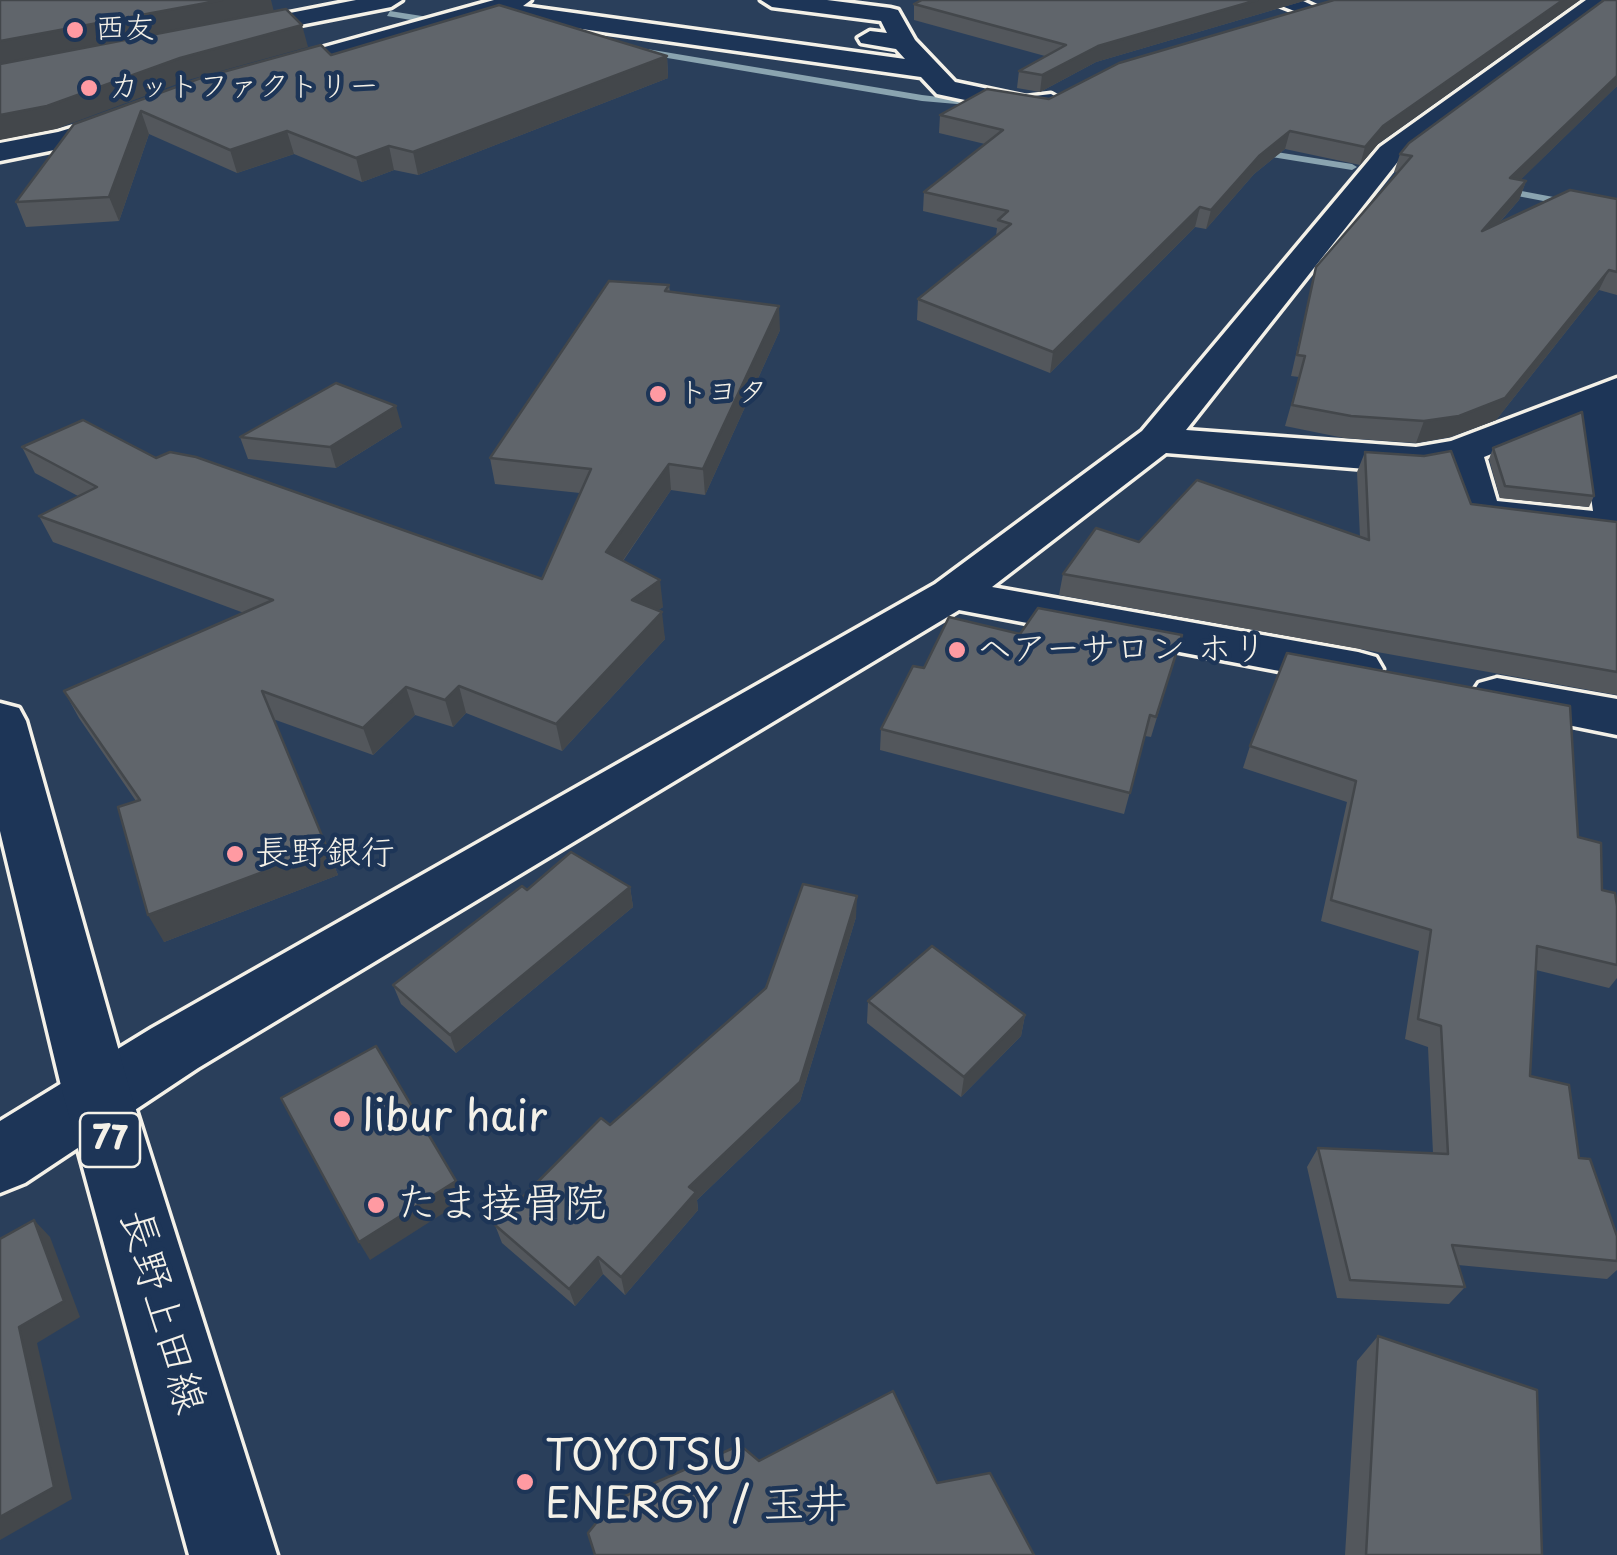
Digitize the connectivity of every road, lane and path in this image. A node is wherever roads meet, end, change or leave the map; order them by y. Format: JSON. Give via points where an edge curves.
{"nodes":[{"id":1,"x":391,"y":0,"type":"edge"},
{"id":2,"x":520,"y":0,"type":"edge"},
{"id":3,"x":594,"y":0,"type":"edge"},
{"id":4,"x":772,"y":0,"type":"edge"},
{"id":5,"x":1601,"y":0,"type":"edge"},
{"id":6,"x":1319,"y":7,"type":"edge"},
{"id":7,"x":486,"y":8,"type":"junction"},
{"id":8,"x":1274,"y":11,"type":"edge"},
{"id":9,"x":196,"y":38,"type":"edge"},
{"id":10,"x":904,"y":43,"type":"junction"},
{"id":11,"x":929,"y":70,"type":"junction"},
{"id":12,"x":236,"y":79,"type":"edge"},
{"id":13,"x":1076,"y":88,"type":"edge"},
{"id":14,"x":156,"y":108,"type":"edge"},
{"id":15,"x":0,"y":152,"type":"edge"},
{"id":16,"x":1607,"y":393,"type":"edge"},
{"id":17,"x":1158,"y":440,"type":"junction"},
{"id":18,"x":1462,"y":451,"type":"junction"},
{"id":19,"x":952,"y":594,"type":"junction"},
{"id":20,"x":1402,"y":678,"type":"edge"},
{"id":21,"x":1460,"y":688,"type":"edge"},
{"id":22,"x":1617,"y":717,"type":"edge"},
{"id":23,"x":0,"y":721,"type":"edge"},
{"id":24,"x":97,"y":1094,"type":"junction"},
{"id":25,"x":0,"y":1160,"type":"edge"},
{"id":26,"x":233,"y":1555,"type":"edge"}],
"edges":[{"from":1,"to":9,"type":"street"},
{"from":2,"to":7,"type":"street"},
{"from":3,"to":10,"type":"street"},
{"from":4,"to":10,"type":"street","via":[[890,15]]},
{"from":5,"to":17,"type":"street","via":[[1390,153]]},
{"from":6,"to":8,"type":"street"},
{"from":7,"to":11,"type":"street"},
{"from":7,"to":12,"type":"street"},
{"from":10,"to":11,"type":"street"},
{"from":11,"to":13,"type":"street","via":[[946,88],[1026,105],[1046,105]]},
{"from":14,"to":15,"type":"street","via":[[64,140]]},
{"from":16,"to":18,"type":"street"},
{"from":16,"to":18,"type":"street","via":[[1617,527],[1478,512]]},
{"from":17,"to":18,"type":"street","via":[[1416,460]]},
{"from":17,"to":19,"type":"street"},
{"from":19,"to":20,"type":"street"},
{"from":19,"to":24,"type":"street"},
{"from":21,"to":22,"type":"street"},
{"from":23,"to":24,"type":"street","name":"長野上田線","number":"77"},
{"from":24,"to":25,"type":"street"},
{"from":24,"to":26,"type":"street","name":"長野上田線","number":"77"}]}
